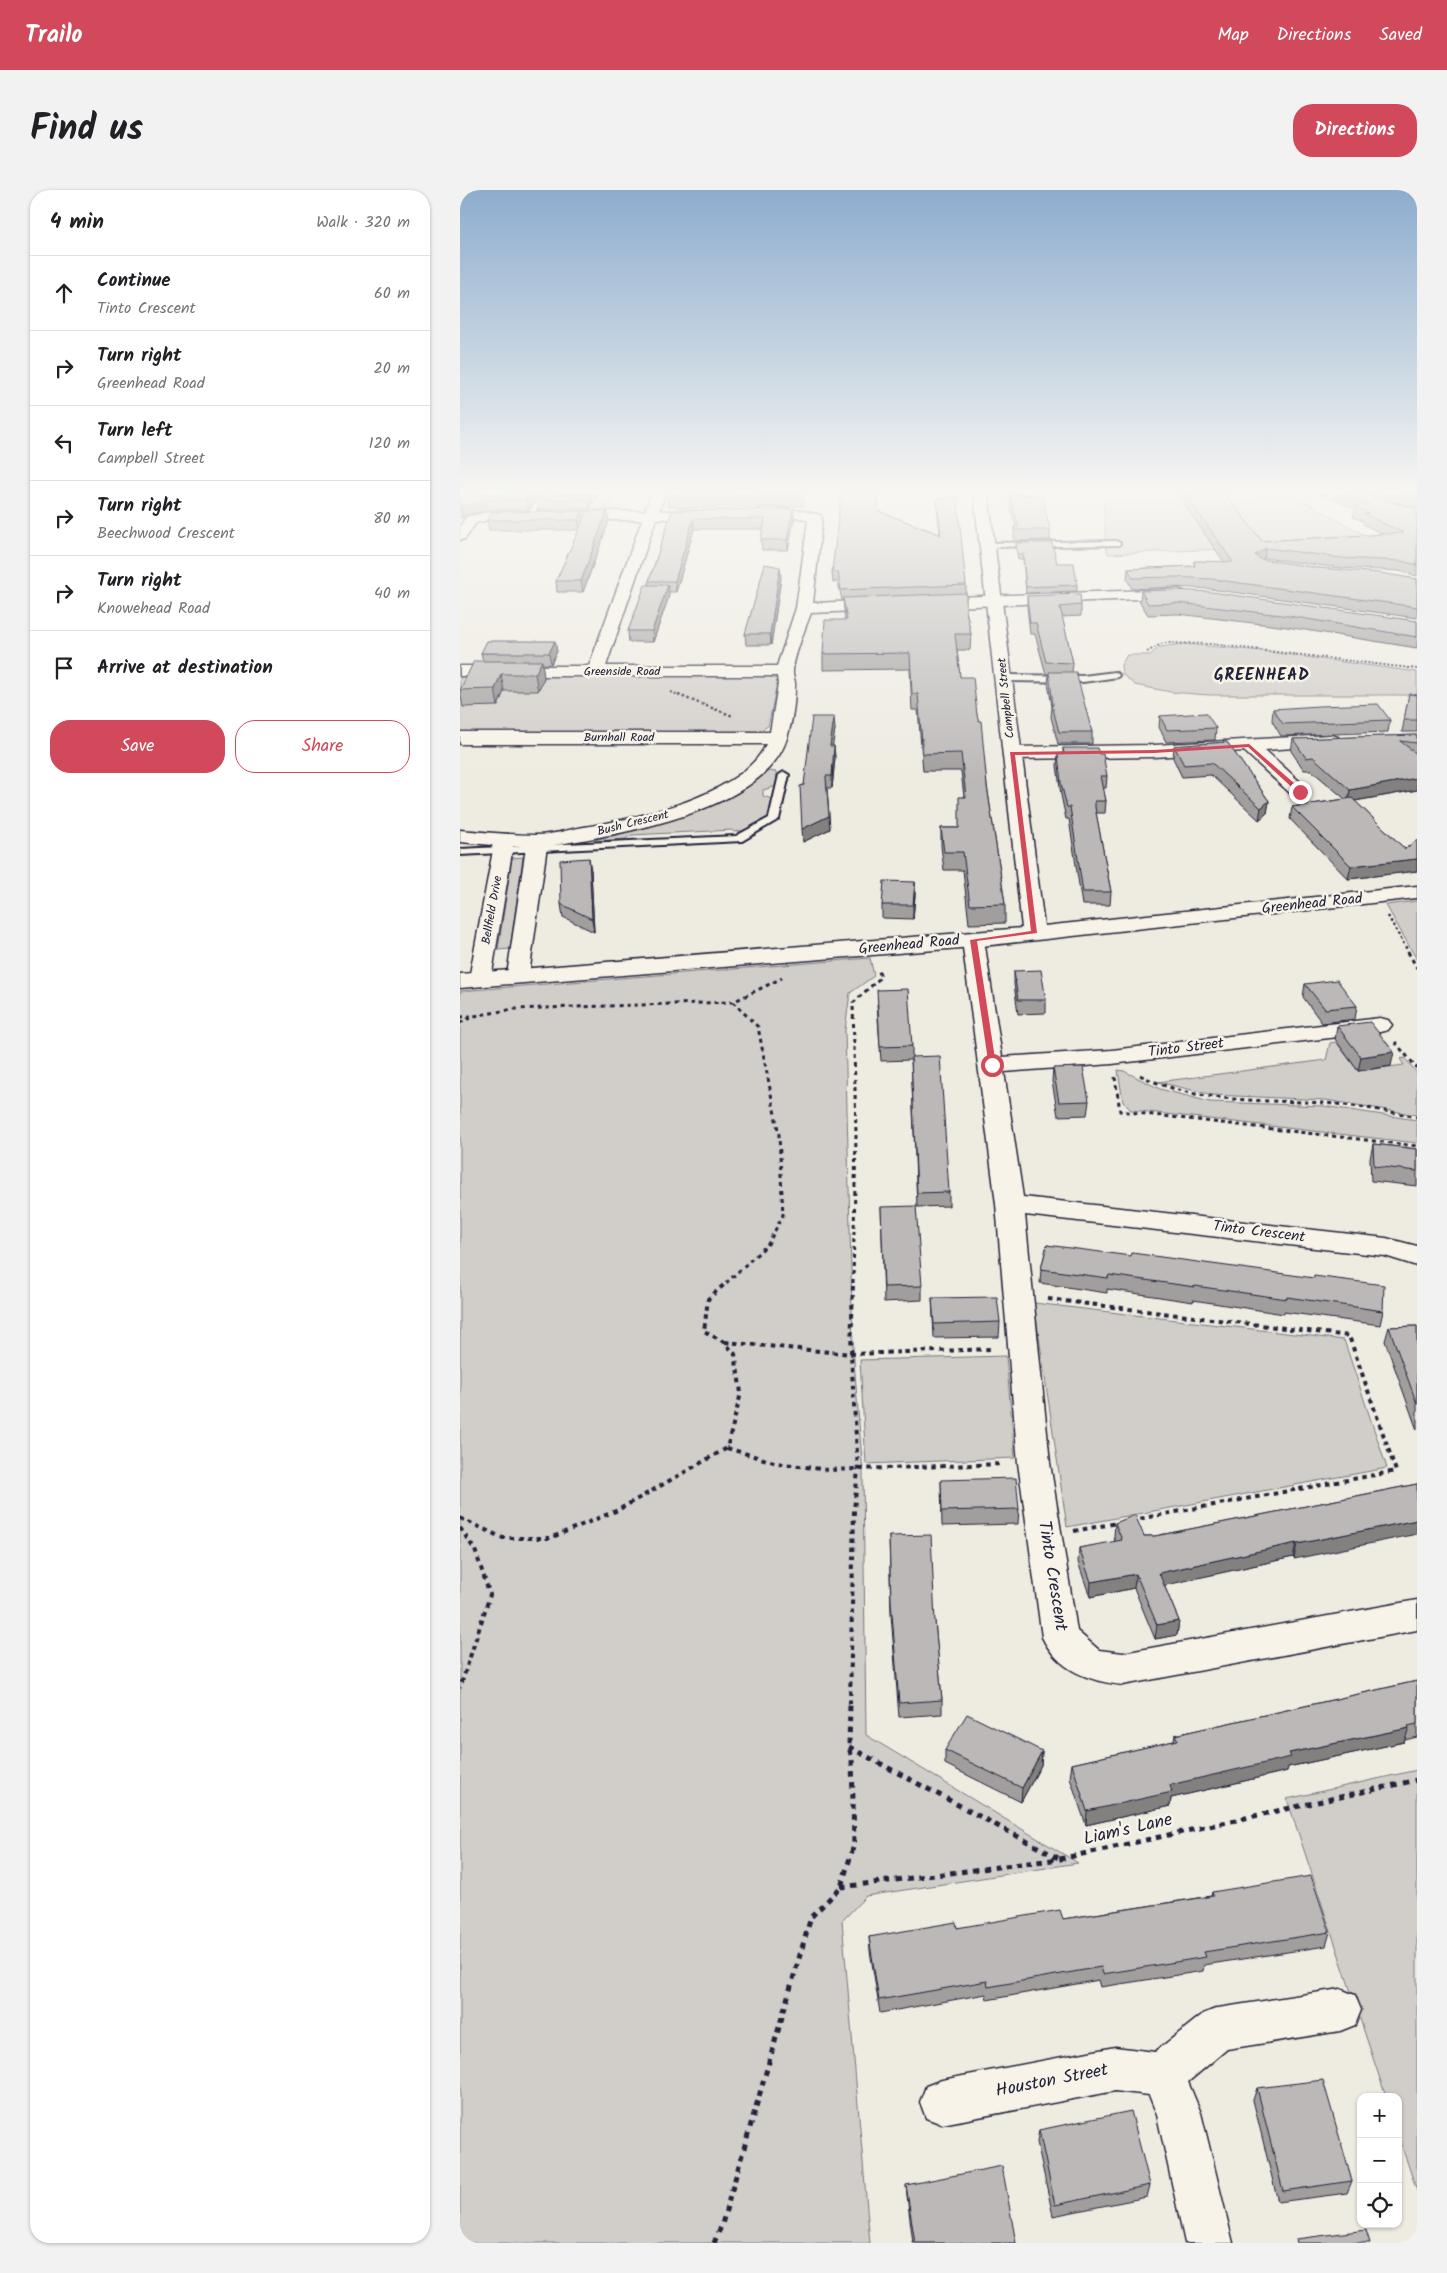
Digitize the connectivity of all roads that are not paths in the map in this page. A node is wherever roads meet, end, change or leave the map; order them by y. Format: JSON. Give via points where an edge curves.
{"nodes":[{"id":1,"x":625,"y":590,"type":"edge"},
{"id":2,"x":806,"y":590,"type":"edge"},
{"id":3,"x":993,"y":590,"type":"edge"},
{"id":4,"x":1192,"y":595,"type":"edge"},
{"id":5,"x":994,"y":600,"type":"junction"},
{"id":6,"x":804,"y":608,"type":"junction"},
{"id":7,"x":582,"y":652,"type":"dead end"},
{"id":8,"x":460,"y":671,"type":"edge"},
{"id":9,"x":575,"y":671,"type":"junction"},
{"id":10,"x":596,"y":671,"type":"junction"},
{"id":11,"x":784,"y":671,"type":"junction"},
{"id":12,"x":1115,"y":675,"type":"dead end"},
{"id":13,"x":1004,"y":678,"type":"junction"},
{"id":14,"x":778,"y":735,"type":"junction"},
{"id":15,"x":460,"y":738,"type":"edge"},
{"id":16,"x":1348,"y":741,"type":"edge"},
{"id":17,"x":1249,"y":746,"type":"junction"},
{"id":18,"x":1012,"y":753,"type":"junction"},
{"id":19,"x":784,"y":774,"type":"dead end"},
{"id":20,"x":1300,"y":792,"type":"dead end"},
{"id":21,"x":460,"y":836,"type":"edge"},
{"id":22,"x":503,"y":845,"type":"junction"},
{"id":23,"x":537,"y":845,"type":"junction"},
{"id":24,"x":460,"y":852,"type":"edge"},
{"id":25,"x":1417,"y":892,"type":"edge"},
{"id":26,"x":1034,"y":933,"type":"junction"},
{"id":27,"x":973,"y":940,"type":"junction"},
{"id":28,"x":518,"y":976,"type":"junction"},
{"id":29,"x":470,"y":980,"type":"edge"},
{"id":30,"x":1380,"y":1025,"type":"road end"},
{"id":31,"x":992,"y":1065,"type":"junction"},
{"id":32,"x":1010,"y":1204,"type":"junction"},
{"id":33,"x":1417,"y":1256,"type":"edge"},
{"id":34,"x":1417,"y":1615,"type":"edge"},
{"id":35,"x":1340,"y":2010,"type":"dead end"},
{"id":36,"x":1162,"y":2075,"type":"junction"},
{"id":37,"x":942,"y":2102,"type":"dead end"},
{"id":38,"x":1209,"y":2243,"type":"edge"}],
"edges":[{"from":1,"to":10,"type":"street"},
{"from":2,"to":6,"type":"street","name":"Bush Crescent"},
{"from":3,"to":5,"type":"street","name":"Campbell Street"},
{"from":4,"to":5,"type":"street"},
{"from":5,"to":6,"type":"street"},
{"from":5,"to":13,"type":"street","name":"Campbell Street"},
{"from":6,"to":11,"type":"street","name":"Bush Crescent"},
{"from":7,"to":9,"type":"street"},
{"from":8,"to":9,"type":"street","name":"Greenside Road"},
{"from":9,"to":10,"type":"street","name":"Greenside Road"},
{"from":10,"to":11,"type":"street","name":"Greenside Road"},
{"from":11,"to":14,"type":"street","name":"Bush Crescent","via":[[787,684]]},
{"from":12,"to":13,"type":"lane","via":[[1082,679]]},
{"from":13,"to":18,"type":"street","name":"Campbell Street"},
{"from":14,"to":15,"type":"street","name":"Burnhall Road"},
{"from":14,"to":23,"type":"street","name":"Bush Crescent","via":[[770,756],[752,775],[679,812]]},
{"from":16,"to":17,"type":"street"},
{"from":17,"to":18,"type":"street","via":[[1154,752]]},
{"from":17,"to":20,"type":"street"},
{"from":18,"to":26,"type":"street","name":"Campbell Street"},
{"from":19,"to":23,"type":"lane","via":[[774,819],[738,839]]},
{"from":21,"to":22,"type":"street","name":"Bush Crescent"},
{"from":22,"to":23,"type":"street","name":"Bush Crescent"},
{"from":22,"to":24,"type":"lane"},
{"from":22,"to":29,"type":"street","name":"Bellfield Drive"},
{"from":23,"to":28,"type":"street"},
{"from":25,"to":26,"type":"street","name":"Greenhead Road"},
{"from":26,"to":27,"type":"street","name":"Greenhead Road"},
{"from":27,"to":28,"type":"street","name":"Greenhead Road"},
{"from":27,"to":31,"type":"street","name":"Tinto Crescent"},
{"from":28,"to":29,"type":"street","name":"Greenhead Road"},
{"from":30,"to":31,"type":"street","name":"Tinto Street","via":[[1112,1057]]},
{"from":31,"to":32,"type":"street","name":"Tinto Crescent"},
{"from":32,"to":33,"type":"street","name":"Tinto Crescent","via":[[1386,1247]]},
{"from":32,"to":34,"type":"street","name":"Tinto Crescent","via":[[1034,1463],[1060,1637],[1075,1655],[1097,1667],[1123,1669]]},
{"from":35,"to":36,"type":"street","via":[[1218,2029]]},
{"from":36,"to":37,"type":"street","name":"Houston Street","via":[[1115,2069]]},
{"from":36,"to":38,"type":"street","via":[[1179,2113]]}]}
